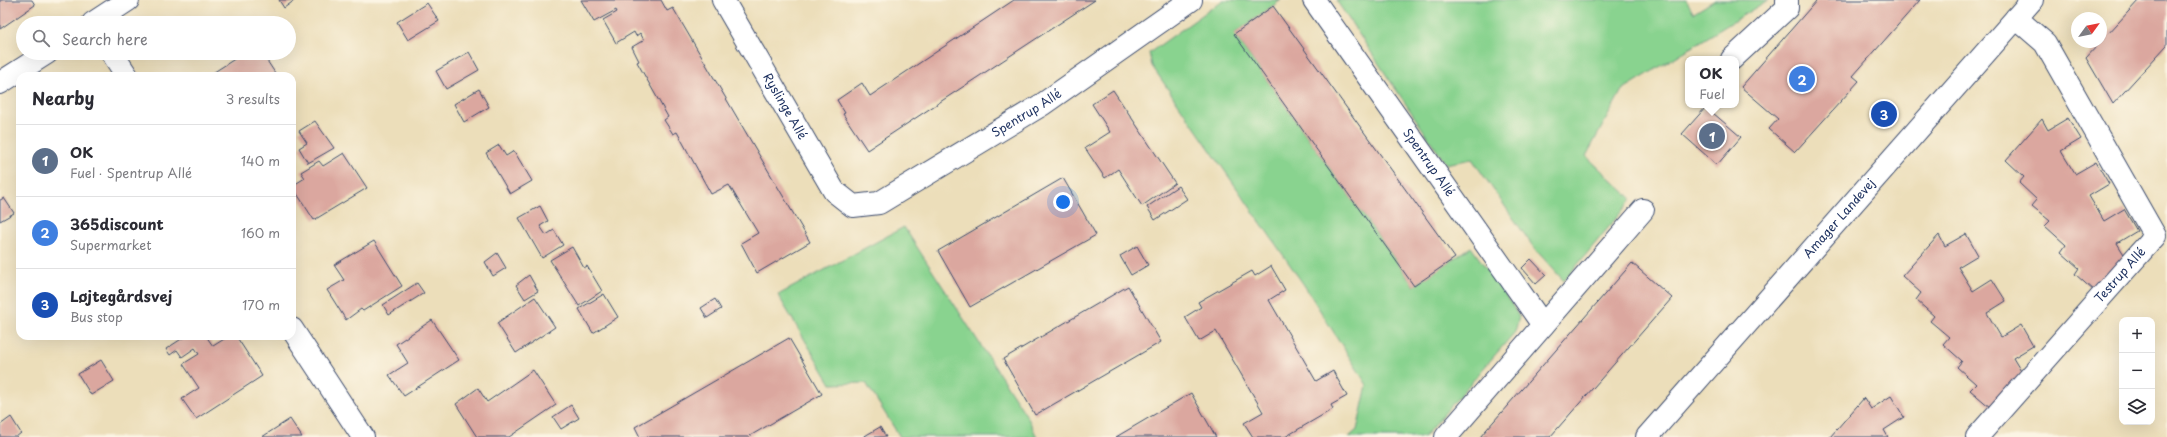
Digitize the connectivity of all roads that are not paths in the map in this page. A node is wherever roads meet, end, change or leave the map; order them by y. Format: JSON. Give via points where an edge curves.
{"nodes":[{"id":1,"x":128,"y":0,"type":"edge"},
{"id":2,"x":723,"y":0,"type":"edge"},
{"id":3,"x":1191,"y":0,"type":"edge"},
{"id":4,"x":1314,"y":0,"type":"edge"},
{"id":5,"x":1787,"y":0,"type":"edge"},
{"id":6,"x":2032,"y":0,"type":"edge"},
{"id":7,"x":2015,"y":14,"type":"edge"},
{"id":8,"x":104,"y":16,"type":"edge"},
{"id":9,"x":1735,"y":56,"type":"edge"},
{"id":10,"x":36,"y":60,"type":"edge"},
{"id":11,"x":117,"y":60,"type":"edge"},
{"id":12,"x":17,"y":72,"type":"edge"},
{"id":13,"x":124,"y":72,"type":"edge"},
{"id":14,"x":16,"y":73,"type":"edge"},
{"id":15,"x":0,"y":83,"type":"edge"},
{"id":16,"x":853,"y":206,"type":"joint"},
{"id":17,"x":1643,"y":210,"type":"dead end"},
{"id":18,"x":1543,"y":325,"type":"junction"},
{"id":19,"x":296,"y":335,"type":"edge"},
{"id":20,"x":363,"y":437,"type":"edge"},
{"id":21,"x":1446,"y":437,"type":"edge"},
{"id":22,"x":1647,"y":437,"type":"edge"},
{"id":23,"x":1977,"y":437,"type":"edge"}],
"edges":[{"from":1,"to":8,"type":"street"},
{"from":2,"to":16,"type":"street","name":"Ryslinge Allé","via":[[834,191]]},
{"from":3,"to":16,"type":"street","name":"Spentrup Allé","via":[[1043,104],[878,203]]},
{"from":4,"to":18,"type":"street","name":"Spentrup Allé"},
{"from":5,"to":9,"type":"street","via":[[1787,8]]},
{"from":6,"to":7,"type":"street","name":"Amager Landevej"},
{"from":7,"to":22,"type":"street","name":"Amager Landevej"},
{"from":7,"to":23,"type":"street","name":"Testrup Allé","via":[[2045,44],[2155,236]]},
{"from":10,"to":12,"type":"street"},
{"from":11,"to":13,"type":"street"},
{"from":14,"to":15,"type":"street"},
{"from":17,"to":18,"type":"street"},
{"from":18,"to":21,"type":"street"},
{"from":19,"to":20,"type":"street"}]}
